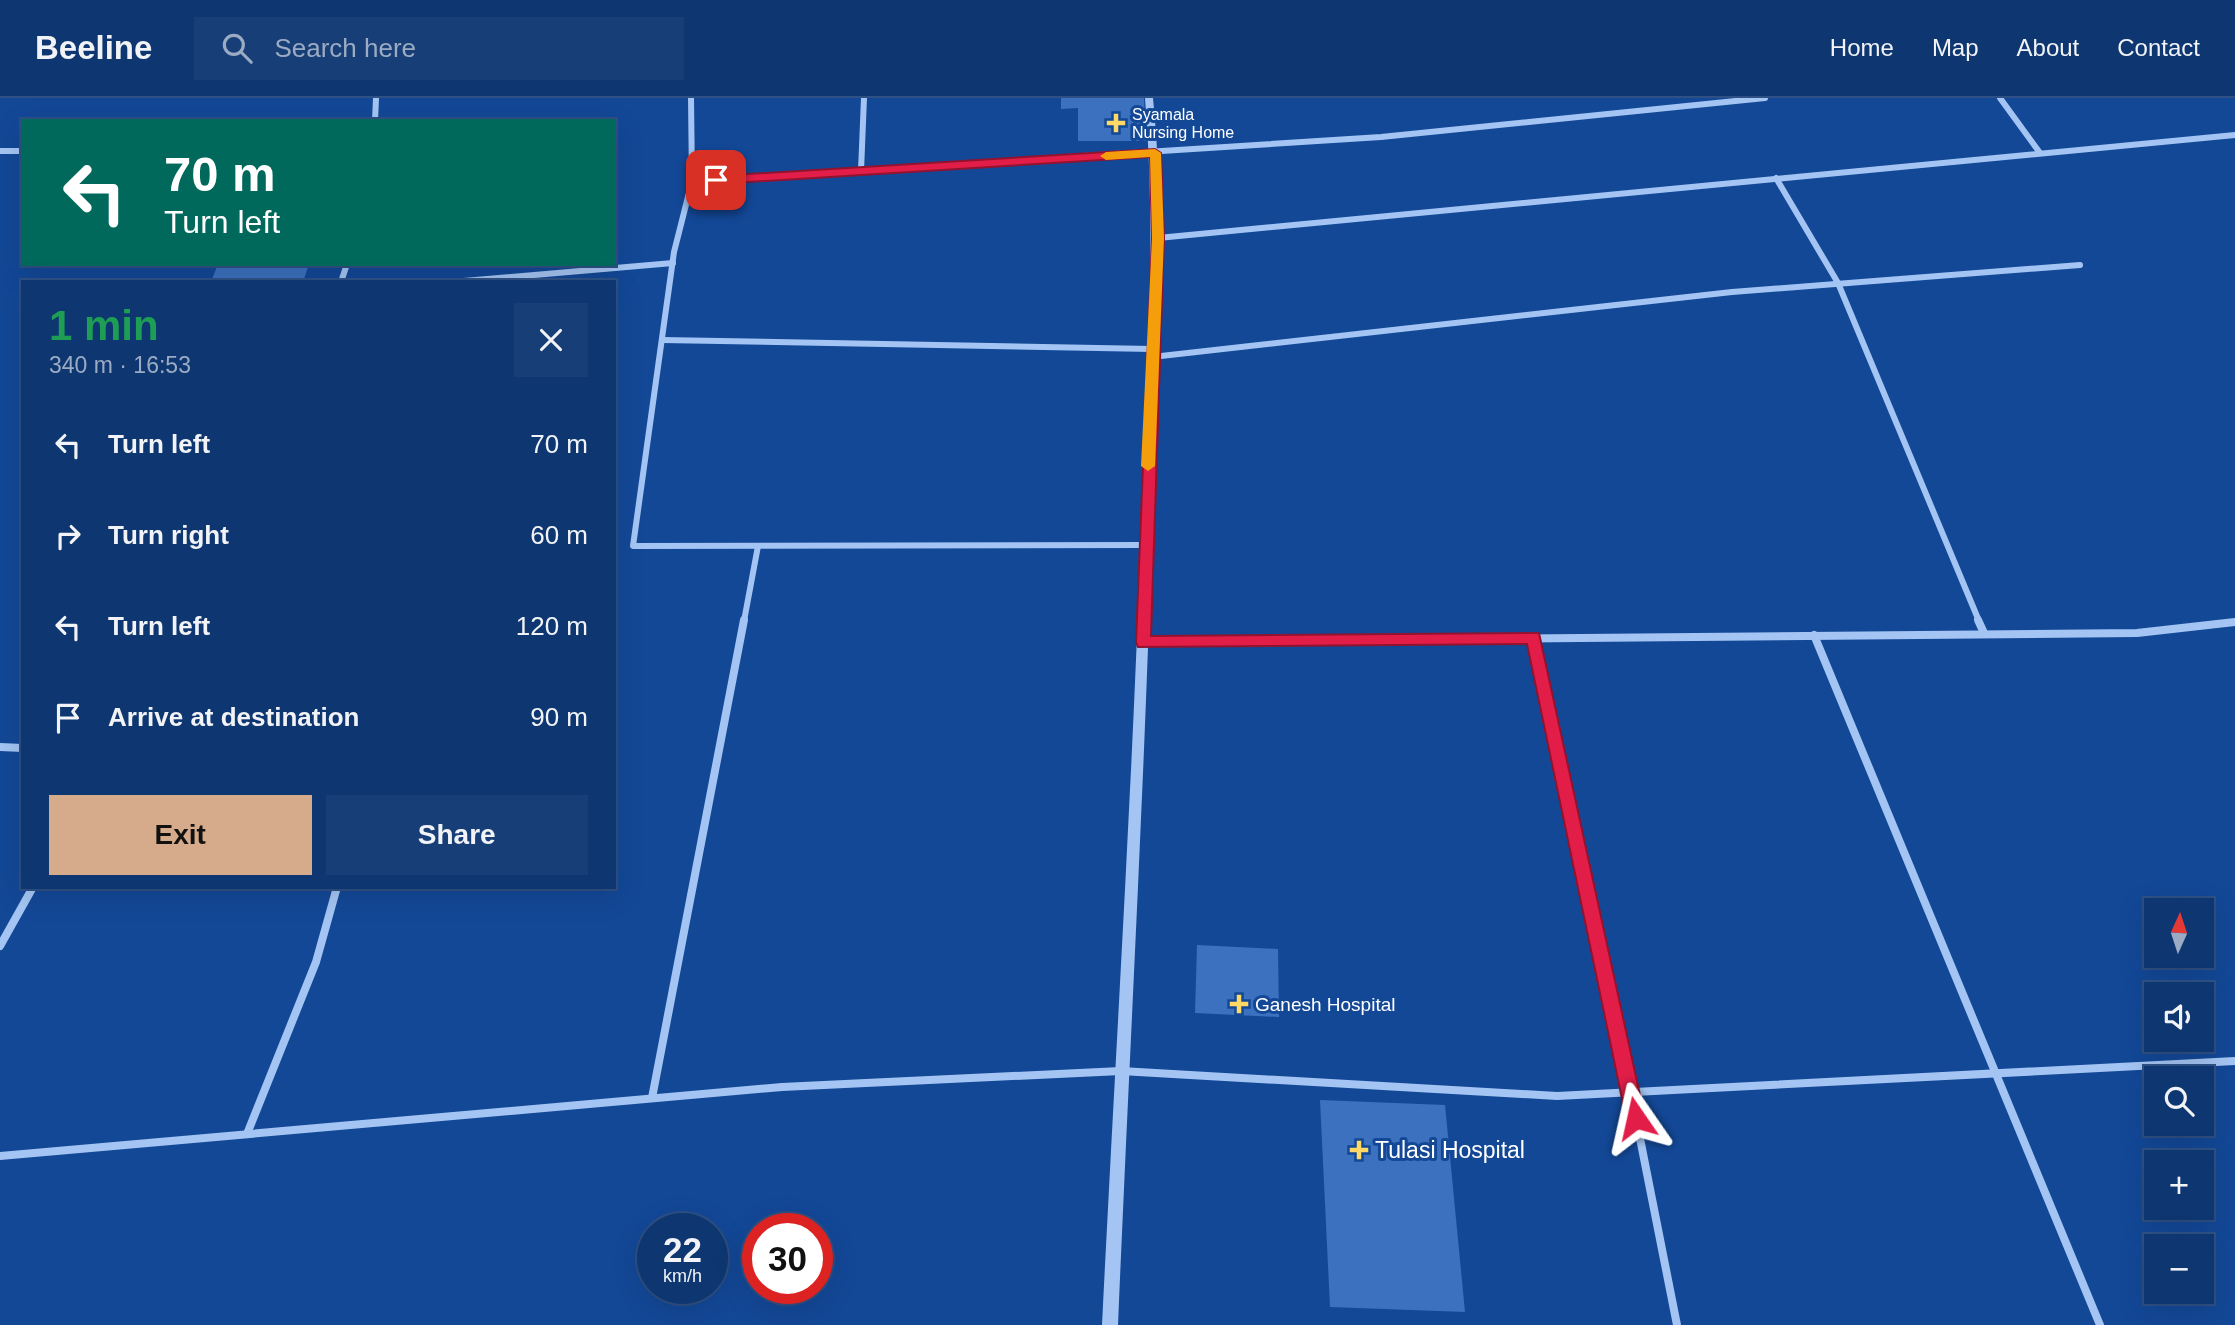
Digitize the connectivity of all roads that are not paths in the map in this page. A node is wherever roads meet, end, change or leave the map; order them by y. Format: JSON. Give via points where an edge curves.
{"nodes":[{"id":1,"x":376,"y":98,"type":"edge"},
{"id":2,"x":691,"y":98,"type":"edge"},
{"id":3,"x":864,"y":98,"type":"edge"},
{"id":4,"x":1149,"y":98,"type":"edge"},
{"id":5,"x":1765,"y":98,"type":"edge"},
{"id":6,"x":2000,"y":98,"type":"edge"},
{"id":7,"x":375,"y":119,"type":"edge"},
{"id":8,"x":2235,"y":135,"type":"edge"},
{"id":9,"x":0,"y":151,"type":"edge"},
{"id":10,"x":21,"y":151,"type":"edge"},
{"id":11,"x":1155,"y":153,"type":"junction"},
{"id":12,"x":2040,"y":153,"type":"junction"},
{"id":13,"x":861,"y":171,"type":"junction"},
{"id":14,"x":1776,"y":178,"type":"junction"},
{"id":15,"x":692,"y":181,"type":"junction"},
{"id":16,"x":1158,"y":238,"type":"junction"},
{"id":17,"x":673,"y":263,"type":"junction"},
{"id":18,"x":2080,"y":265,"type":"dead end"},
{"id":19,"x":506,"y":279,"type":"edge"},
{"id":20,"x":488,"y":280,"type":"edge"},
{"id":21,"x":1838,"y":283,"type":"junction"},
{"id":22,"x":662,"y":340,"type":"junction"},
{"id":23,"x":1152,"y":353,"type":"junction"},
{"id":24,"x":1146,"y":545,"type":"junction"},
{"id":25,"x":758,"y":546,"type":"junction"},
{"id":26,"x":2235,"y":622,"type":"edge"},
{"id":27,"x":1984,"y":633,"type":"junction"},
{"id":28,"x":1814,"y":635,"type":"junction"},
{"id":29,"x":1534,"y":638,"type":"junction"},
{"id":30,"x":1143,"y":642,"type":"junction"},
{"id":31,"x":0,"y":747,"type":"edge"},
{"id":32,"x":21,"y":748,"type":"edge"},
{"id":33,"x":32,"y":889,"type":"edge"},
{"id":34,"x":336,"y":889,"type":"edge"},
{"id":35,"x":1,"y":945,"type":"edge"},
{"id":36,"x":2235,"y":1061,"type":"edge"},
{"id":37,"x":1121,"y":1071,"type":"junction"},
{"id":38,"x":1997,"y":1074,"type":"junction"},
{"id":39,"x":1631,"y":1093,"type":"junction"},
{"id":40,"x":652,"y":1098,"type":"junction"},
{"id":41,"x":247,"y":1133,"type":"junction"},
{"id":42,"x":0,"y":1156,"type":"edge"},
{"id":43,"x":1110,"y":1325,"type":"edge"},
{"id":44,"x":1677,"y":1325,"type":"edge"},
{"id":45,"x":2100,"y":1325,"type":"edge"}],
"edges":[{"from":1,"to":7,"type":"street"},
{"from":2,"to":15,"type":"street"},
{"from":3,"to":13,"type":"street"},
{"from":4,"to":11,"type":"street"},
{"from":5,"to":11,"type":"street"},
{"from":6,"to":12,"type":"street"},
{"from":8,"to":12,"type":"street"},
{"from":9,"to":10,"type":"street"},
{"from":11,"to":13,"type":"street"},
{"from":11,"to":16,"type":"street"},
{"from":12,"to":14,"type":"street"},
{"from":13,"to":15,"type":"street"},
{"from":14,"to":16,"type":"street"},
{"from":14,"to":21,"type":"street"},
{"from":15,"to":17,"type":"street"},
{"from":16,"to":23,"type":"street"},
{"from":17,"to":19,"type":"street"},
{"from":17,"to":22,"type":"street"},
{"from":18,"to":21,"type":"street"},
{"from":19,"to":20,"type":"street"},
{"from":21,"to":23,"type":"street"},
{"from":21,"to":27,"type":"street"},
{"from":22,"to":23,"type":"street"},
{"from":22,"to":25,"type":"street","via":[[633,545]]},
{"from":23,"to":24,"type":"street"},
{"from":24,"to":25,"type":"street"},
{"from":24,"to":30,"type":"street"},
{"from":25,"to":40,"type":"street"},
{"from":26,"to":27,"type":"street","via":[[2137,633]]},
{"from":27,"to":28,"type":"street"},
{"from":28,"to":29,"type":"street"},
{"from":28,"to":38,"type":"street"},
{"from":29,"to":30,"type":"street"},
{"from":29,"to":39,"type":"street"},
{"from":30,"to":37,"type":"street"},
{"from":31,"to":32,"type":"street"},
{"from":33,"to":35,"type":"street"},
{"from":34,"to":41,"type":"street","via":[[316,962]]},
{"from":36,"to":38,"type":"street"},
{"from":37,"to":39,"type":"street","via":[[1557,1096]]},
{"from":37,"to":40,"type":"street","via":[[782,1087]]},
{"from":37,"to":43,"type":"street"},
{"from":38,"to":39,"type":"street"},
{"from":38,"to":45,"type":"street"},
{"from":39,"to":44,"type":"street"},
{"from":40,"to":41,"type":"street"},
{"from":41,"to":42,"type":"street"}]}
